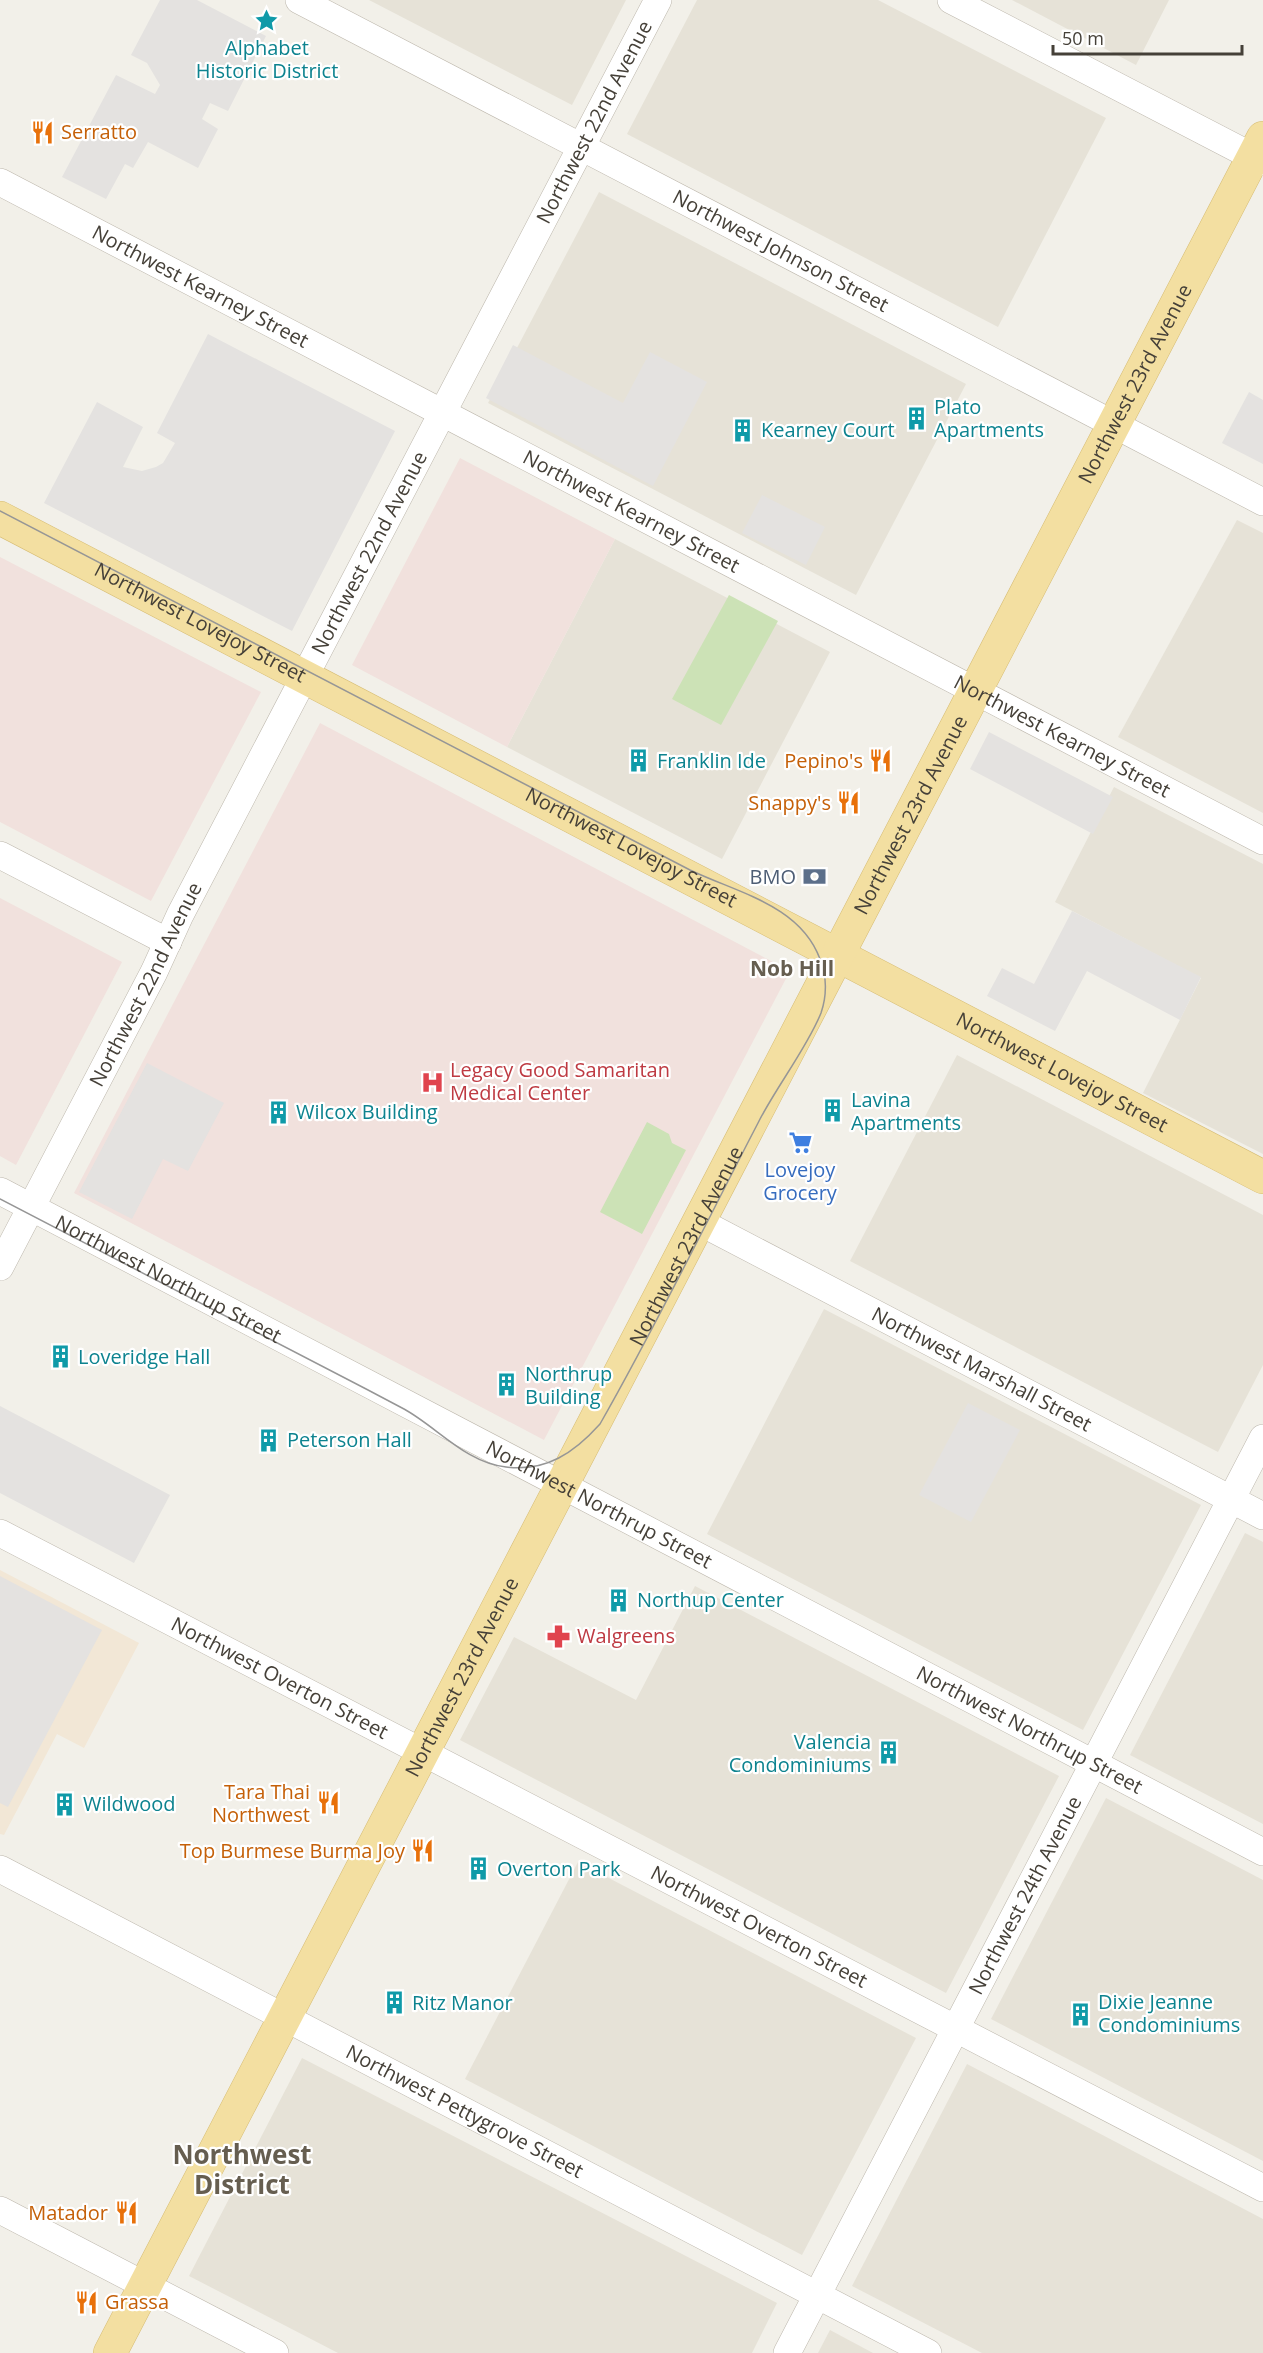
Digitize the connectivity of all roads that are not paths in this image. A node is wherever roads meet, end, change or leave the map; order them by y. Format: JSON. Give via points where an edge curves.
{"nodes":[{"id":1,"x":299,"y":0,"type":"edge"},
{"id":2,"x":658,"y":0,"type":"edge"},
{"id":3,"x":951,"y":0,"type":"edge"},
{"id":4,"x":580,"y":147,"type":"junction"},
{"id":5,"x":1260,"y":152,"type":"edge"},
{"id":6,"x":0,"y":182,"type":"edge"},
{"id":7,"x":442,"y":412,"type":"junction"},
{"id":8,"x":1114,"y":424,"type":"junction"},
{"id":9,"x":1263,"y":502,"type":"edge"},
{"id":10,"x":0,"y":518,"type":"edge"},
{"id":11,"x":305,"y":677,"type":"junction"},
{"id":12,"x":975,"y":691,"type":"junction"},
{"id":13,"x":1263,"y":841,"type":"edge"},
{"id":14,"x":0,"y":855,"type":"edge"},
{"id":15,"x":168,"y":942,"type":"junction"},
{"id":16,"x":837,"y":955,"type":"junction"},
{"id":17,"x":1263,"y":1177,"type":"edge"},
{"id":18,"x":0,"y":1191,"type":"edge"},
{"id":19,"x":31,"y":1207,"type":"junction"},
{"id":20,"x":698,"y":1221,"type":"junction"},
{"id":21,"x":0,"y":1267,"type":"edge"},
{"id":22,"x":1263,"y":1438,"type":"edge"},
{"id":23,"x":561,"y":1486,"type":"junction"},
{"id":24,"x":1231,"y":1500,"type":"junction"},
{"id":25,"x":1263,"y":1516,"type":"edge"},
{"id":26,"x":0,"y":1533,"type":"edge"},
{"id":27,"x":423,"y":1752,"type":"junction"},
{"id":28,"x":1095,"y":1763,"type":"junction"},
{"id":29,"x":1263,"y":1852,"type":"edge"},
{"id":30,"x":0,"y":1869,"type":"edge"},
{"id":31,"x":284,"y":2018,"type":"junction"},
{"id":32,"x":956,"y":2027,"type":"junction"},
{"id":33,"x":1263,"y":2188,"type":"edge"},
{"id":34,"x":0,"y":2210,"type":"edge"},
{"id":35,"x":145,"y":2286,"type":"junction"},
{"id":36,"x":817,"y":2296,"type":"junction"},
{"id":37,"x":111,"y":2353,"type":"edge"},
{"id":38,"x":275,"y":2353,"type":"edge"},
{"id":39,"x":787,"y":2353,"type":"edge"},
{"id":40,"x":928,"y":2353,"type":"edge"}],
"edges":[{"from":1,"to":4,"type":"street","name":"Northwest Johnson Street"},
{"from":2,"to":4,"type":"street","name":"Northwest 22nd Avenue"},
{"from":3,"to":5,"type":"street"},
{"from":4,"to":7,"type":"street","name":"Northwest 22nd Avenue"},
{"from":4,"to":8,"type":"street","name":"Northwest Johnson Street"},
{"from":5,"to":8,"type":"main road","name":"Northwest 23rd Avenue"},
{"from":6,"to":7,"type":"street","name":"Northwest Kearney Street"},
{"from":7,"to":11,"type":"street","name":"Northwest 22nd Avenue"},
{"from":7,"to":12,"type":"street","name":"Northwest Kearney Street"},
{"from":8,"to":9,"type":"street","name":"Northwest Johnson Street"},
{"from":8,"to":12,"type":"main road","name":"Northwest 23rd Avenue"},
{"from":10,"to":11,"type":"main road","name":"Northwest Lovejoy Street"},
{"from":11,"to":15,"type":"street","name":"Northwest 22nd Avenue"},
{"from":11,"to":16,"type":"main road","name":"Northwest Lovejoy Street"},
{"from":12,"to":13,"type":"street","name":"Northwest Kearney Street"},
{"from":12,"to":16,"type":"main road","name":"Northwest 23rd Avenue"},
{"from":14,"to":15,"type":"street"},
{"from":15,"to":19,"type":"street","name":"Northwest 22nd Avenue"},
{"from":16,"to":17,"type":"main road","name":"Northwest Lovejoy Street"},
{"from":16,"to":20,"type":"main road","name":"Northwest 23rd Avenue"},
{"from":18,"to":19,"type":"street","name":"Northwest Northrup Street"},
{"from":19,"to":21,"type":"street","name":"Northwest 22nd Avenue"},
{"from":19,"to":23,"type":"street","name":"Northwest Northrup Street"},
{"from":20,"to":23,"type":"main road","name":"Northwest 23rd Avenue"},
{"from":20,"to":24,"type":"street","name":"Northwest Marshall Street"},
{"from":22,"to":24,"type":"street","name":"Northwest 24th Avenue"},
{"from":23,"to":27,"type":"main road","name":"Northwest 23rd Avenue"},
{"from":23,"to":28,"type":"street","name":"Northwest Northrup Street"},
{"from":24,"to":25,"type":"street","name":"Northwest Marshall Street"},
{"from":24,"to":28,"type":"street","name":"Northwest 24th Avenue"},
{"from":26,"to":27,"type":"street","name":"Northwest Overton Street"},
{"from":27,"to":31,"type":"main road","name":"Northwest 23rd Avenue"},
{"from":27,"to":32,"type":"street","name":"Northwest Overton Street"},
{"from":28,"to":29,"type":"street","name":"Northwest Northrup Street"},
{"from":28,"to":32,"type":"street","name":"Northwest 24th Avenue"},
{"from":30,"to":31,"type":"street","name":"Northwest Pettygrove Street"},
{"from":31,"to":35,"type":"main road","name":"Northwest 23rd Avenue"},
{"from":31,"to":36,"type":"street","name":"Northwest Pettygrove Street"},
{"from":32,"to":33,"type":"street","name":"Northwest Overton Street"},
{"from":32,"to":36,"type":"street","name":"Northwest 24th Avenue"},
{"from":34,"to":35,"type":"street"},
{"from":35,"to":37,"type":"main road","name":"Northwest 23rd Avenue"},
{"from":35,"to":38,"type":"street"},
{"from":36,"to":39,"type":"street","name":"Northwest 24th Avenue"},
{"from":36,"to":40,"type":"street","name":"Northwest Pettygrove Street"}]}
